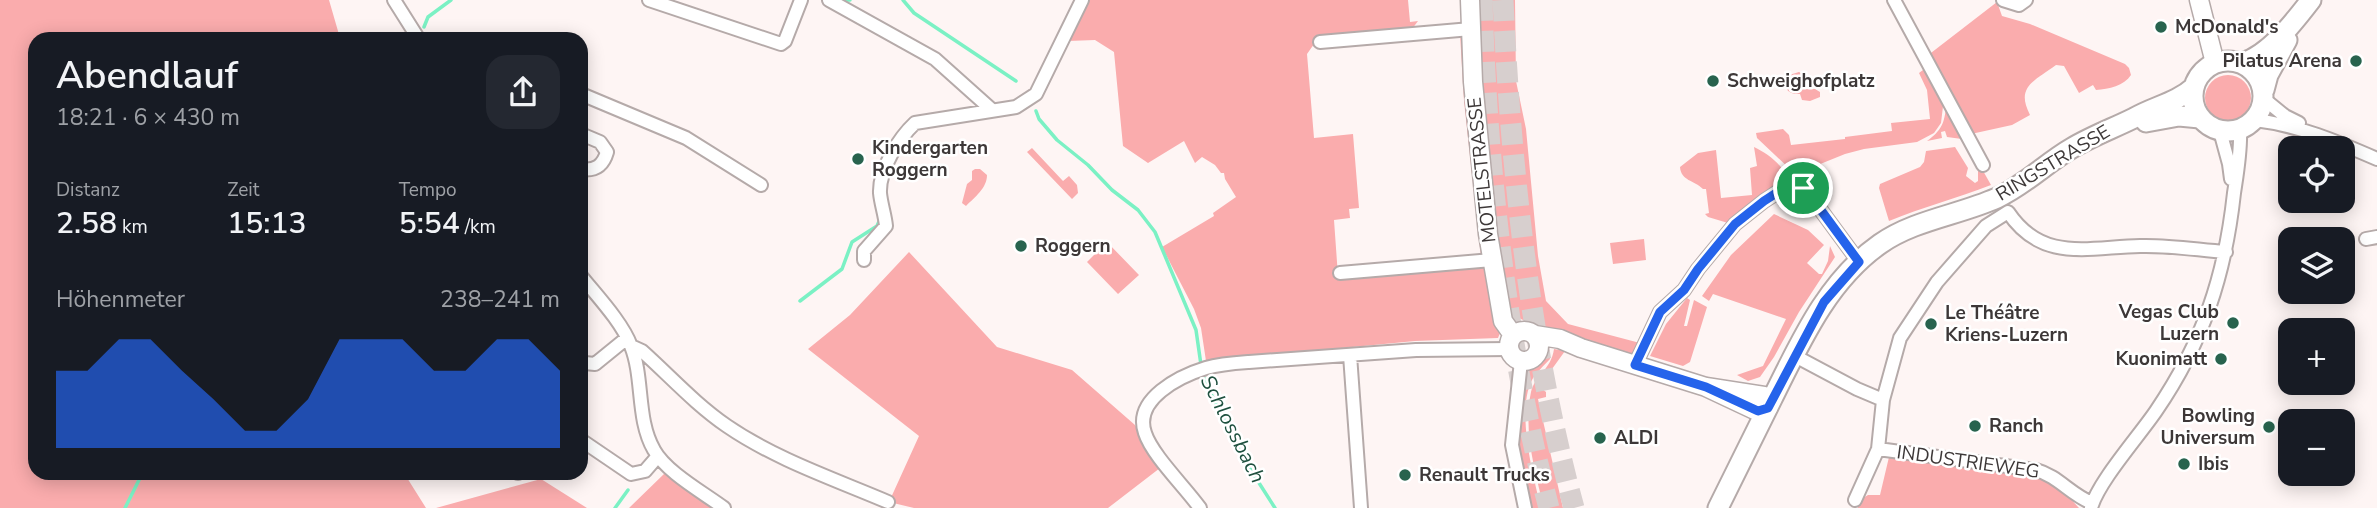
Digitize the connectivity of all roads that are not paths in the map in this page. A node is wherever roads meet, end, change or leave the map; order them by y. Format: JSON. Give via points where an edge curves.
{"nodes":[{"id":1,"x":394,"y":0,"type":"edge"},
{"id":2,"x":649,"y":0,"type":"edge"},
{"id":3,"x":801,"y":0,"type":"edge"},
{"id":4,"x":829,"y":0,"type":"edge"},
{"id":5,"x":1082,"y":0,"type":"edge"},
{"id":6,"x":1469,"y":0,"type":"edge"},
{"id":7,"x":1894,"y":0,"type":"edge"},
{"id":8,"x":2003,"y":0,"type":"edge"},
{"id":9,"x":2026,"y":0,"type":"edge"},
{"id":10,"x":2199,"y":0,"type":"edge"},
{"id":11,"x":2311,"y":0,"type":"edge"},
{"id":12,"x":2295,"y":21,"type":"junction"},
{"id":13,"x":1471,"y":29,"type":"junction"},
{"id":14,"x":414,"y":32,"type":"edge"},
{"id":15,"x":1320,"y":42,"type":"dead end"},
{"id":16,"x":2215,"y":63,"type":"junction"},
{"id":17,"x":2242,"y":63,"type":"junction"},
{"id":18,"x":2194,"y":87,"type":"junction"},
{"id":19,"x":2264,"y":95,"type":"junction"},
{"id":20,"x":588,"y":97,"type":"edge"},
{"id":21,"x":992,"y":110,"type":"junction"},
{"id":22,"x":2200,"y":118,"type":"junction"},
{"id":23,"x":2127,"y":122,"type":"junction"},
{"id":24,"x":2238,"y":127,"type":"junction"},
{"id":25,"x":2321,"y":136,"type":"edge"},
{"id":26,"x":2323,"y":136,"type":"edge"},
{"id":27,"x":588,"y":137,"type":"edge"},
{"id":28,"x":2355,"y":150,"type":"edge"},
{"id":29,"x":2377,"y":159,"type":"edge"},
{"id":30,"x":1983,"y":165,"type":"dead end"},
{"id":31,"x":588,"y":169,"type":"edge"},
{"id":32,"x":761,"y":185,"type":"dead end"},
{"id":33,"x":2232,"y":211,"type":"junction"},
{"id":34,"x":2226,"y":252,"type":"junction"},
{"id":35,"x":864,"y":260,"type":"dead end"},
{"id":36,"x":1492,"y":260,"type":"junction"},
{"id":37,"x":1859,"y":262,"type":"junction"},
{"id":38,"x":1340,"y":273,"type":"dead end"},
{"id":39,"x":588,"y":286,"type":"edge"},
{"id":40,"x":629,"y":342,"type":"junction"},
{"id":41,"x":1537,"y":342,"type":"junction"},
{"id":42,"x":1514,"y":348,"type":"junction"},
{"id":43,"x":1350,"y":355,"type":"junction"},
{"id":44,"x":1794,"y":356,"type":"junction"},
{"id":45,"x":588,"y":363,"type":"edge"},
{"id":46,"x":1635,"y":365,"type":"junction"},
{"id":47,"x":1883,"y":400,"type":"junction"},
{"id":48,"x":1768,"y":408,"type":"junction"},
{"id":49,"x":588,"y":445,"type":"edge"},
{"id":50,"x":1878,"y":449,"type":"junction"},
{"id":51,"x":658,"y":456,"type":"junction"},
{"id":52,"x":1855,"y":500,"type":"dead end"},
{"id":53,"x":888,"y":502,"type":"dead end"},
{"id":54,"x":2091,"y":505,"type":"edge"},
{"id":55,"x":724,"y":508,"type":"edge"},
{"id":56,"x":1199,"y":508,"type":"edge"},
{"id":57,"x":1361,"y":508,"type":"edge"},
{"id":58,"x":1525,"y":508,"type":"edge"},
{"id":59,"x":1718,"y":508,"type":"edge"}],
"edges":[{"from":1,"to":14,"type":"street"},
{"from":2,"to":3,"type":"street","via":[[781,44]]},
{"from":4,"to":21,"type":"street","via":[[935,59]]},
{"from":5,"to":21,"type":"street","via":[[1037,94],[1016,107]]},
{"from":6,"to":13,"type":"street","name":"MOTELSTRASSE"},
{"from":7,"to":30,"type":"street"},
{"from":8,"to":9,"type":"street","via":[[2020,5]]},
{"from":10,"to":16,"type":"street"},
{"from":11,"to":12,"type":"main road"},
{"from":12,"to":17,"type":"main road","via":[[2264,52]]},
{"from":12,"to":19,"type":"main road","via":[[2268,75]]},
{"from":13,"to":15,"type":"street"},
{"from":13,"to":36,"type":"street","name":"MOTELSTRASSE"},
{"from":16,"to":17,"type":"main road"},
{"from":16,"to":18,"type":"main road"},
{"from":17,"to":19,"type":"main road","via":[[2256,74]]},
{"from":18,"to":22,"type":"main road","via":[[2193,101]]},
{"from":18,"to":23,"type":"main road","name":"RINGSTRASSE","via":[[2175,101]]},
{"from":19,"to":24,"type":"main road"},
{"from":19,"to":26,"type":"street","via":[[2285,117]]},
{"from":20,"to":32,"type":"street","via":[[686,138]]},
{"from":21,"to":35,"type":"street","via":[[915,123],[907,130],[881,182],[886,226],[864,251]]},
{"from":22,"to":23,"type":"main road","name":"RINGSTRASSE"},
{"from":22,"to":24,"type":"main road","via":[[2211,127]]},
{"from":23,"to":37,"type":"main road","name":"RINGSTRASSE","via":[[2074,147],[2010,191],[1899,234]]},
{"from":24,"to":25,"type":"street","via":[[2286,125]]},
{"from":24,"to":33,"type":"street"},
{"from":24,"to":33,"type":"street","via":[[2229,164]]},
{"from":27,"to":31,"type":"street","via":[[607,152],[597,168]]},
{"from":28,"to":29,"type":"street"},
{"from":33,"to":34,"type":"street"},
{"from":34,"to":47,"type":"street","via":[[2151,246],[2062,248],[2030,237],[2008,212],[1986,226],[1921,305],[1897,346]]},
{"from":34,"to":54,"type":"street","via":[[2207,315],[2185,363]]},
{"from":36,"to":38,"type":"street"},
{"from":36,"to":42,"type":"street","name":"MOTELSTRASSE","via":[[1503,321]]},
{"from":37,"to":44,"type":"main road","name":"RINGSTRASSE","via":[[1828,297]]},
{"from":37,"to":46,"type":"street","via":[[1798,179],[1735,224],[1684,290],[1660,312]]},
{"from":39,"to":40,"type":"street"},
{"from":40,"to":45,"type":"street","via":[[595,364]]},
{"from":40,"to":51,"type":"street","via":[[648,438]]},
{"from":40,"to":53,"type":"street","via":[[736,432]]},
{"from":41,"to":42,"type":"street","via":[[1526,331]]},
{"from":41,"to":42,"type":"street","via":[[1533,359]]},
{"from":41,"to":46,"type":"street","via":[[1547,335]]},
{"from":42,"to":43,"type":"street"},
{"from":42,"to":58,"type":"street","name":"MOTELSTRASSE","via":[[1512,445]]},
{"from":43,"to":56,"type":"street","via":[[1202,370],[1168,386],[1150,402],[1143,425],[1147,440]]},
{"from":43,"to":57,"type":"street"},
{"from":44,"to":47,"type":"street"},
{"from":44,"to":48,"type":"main road","name":"RINGSTRASSE"},
{"from":46,"to":48,"type":"street","via":[[1706,387],[1764,396]]},
{"from":47,"to":50,"type":"street"},
{"from":48,"to":59,"type":"main road","name":"RINGSTRASSE"},
{"from":49,"to":51,"type":"street","via":[[631,474],[645,471]]},
{"from":50,"to":52,"type":"street"},
{"from":50,"to":54,"type":"street","name":"INDUSTRIEWEG","via":[[2036,470],[2049,474]]},
{"from":51,"to":55,"type":"street"}]}
